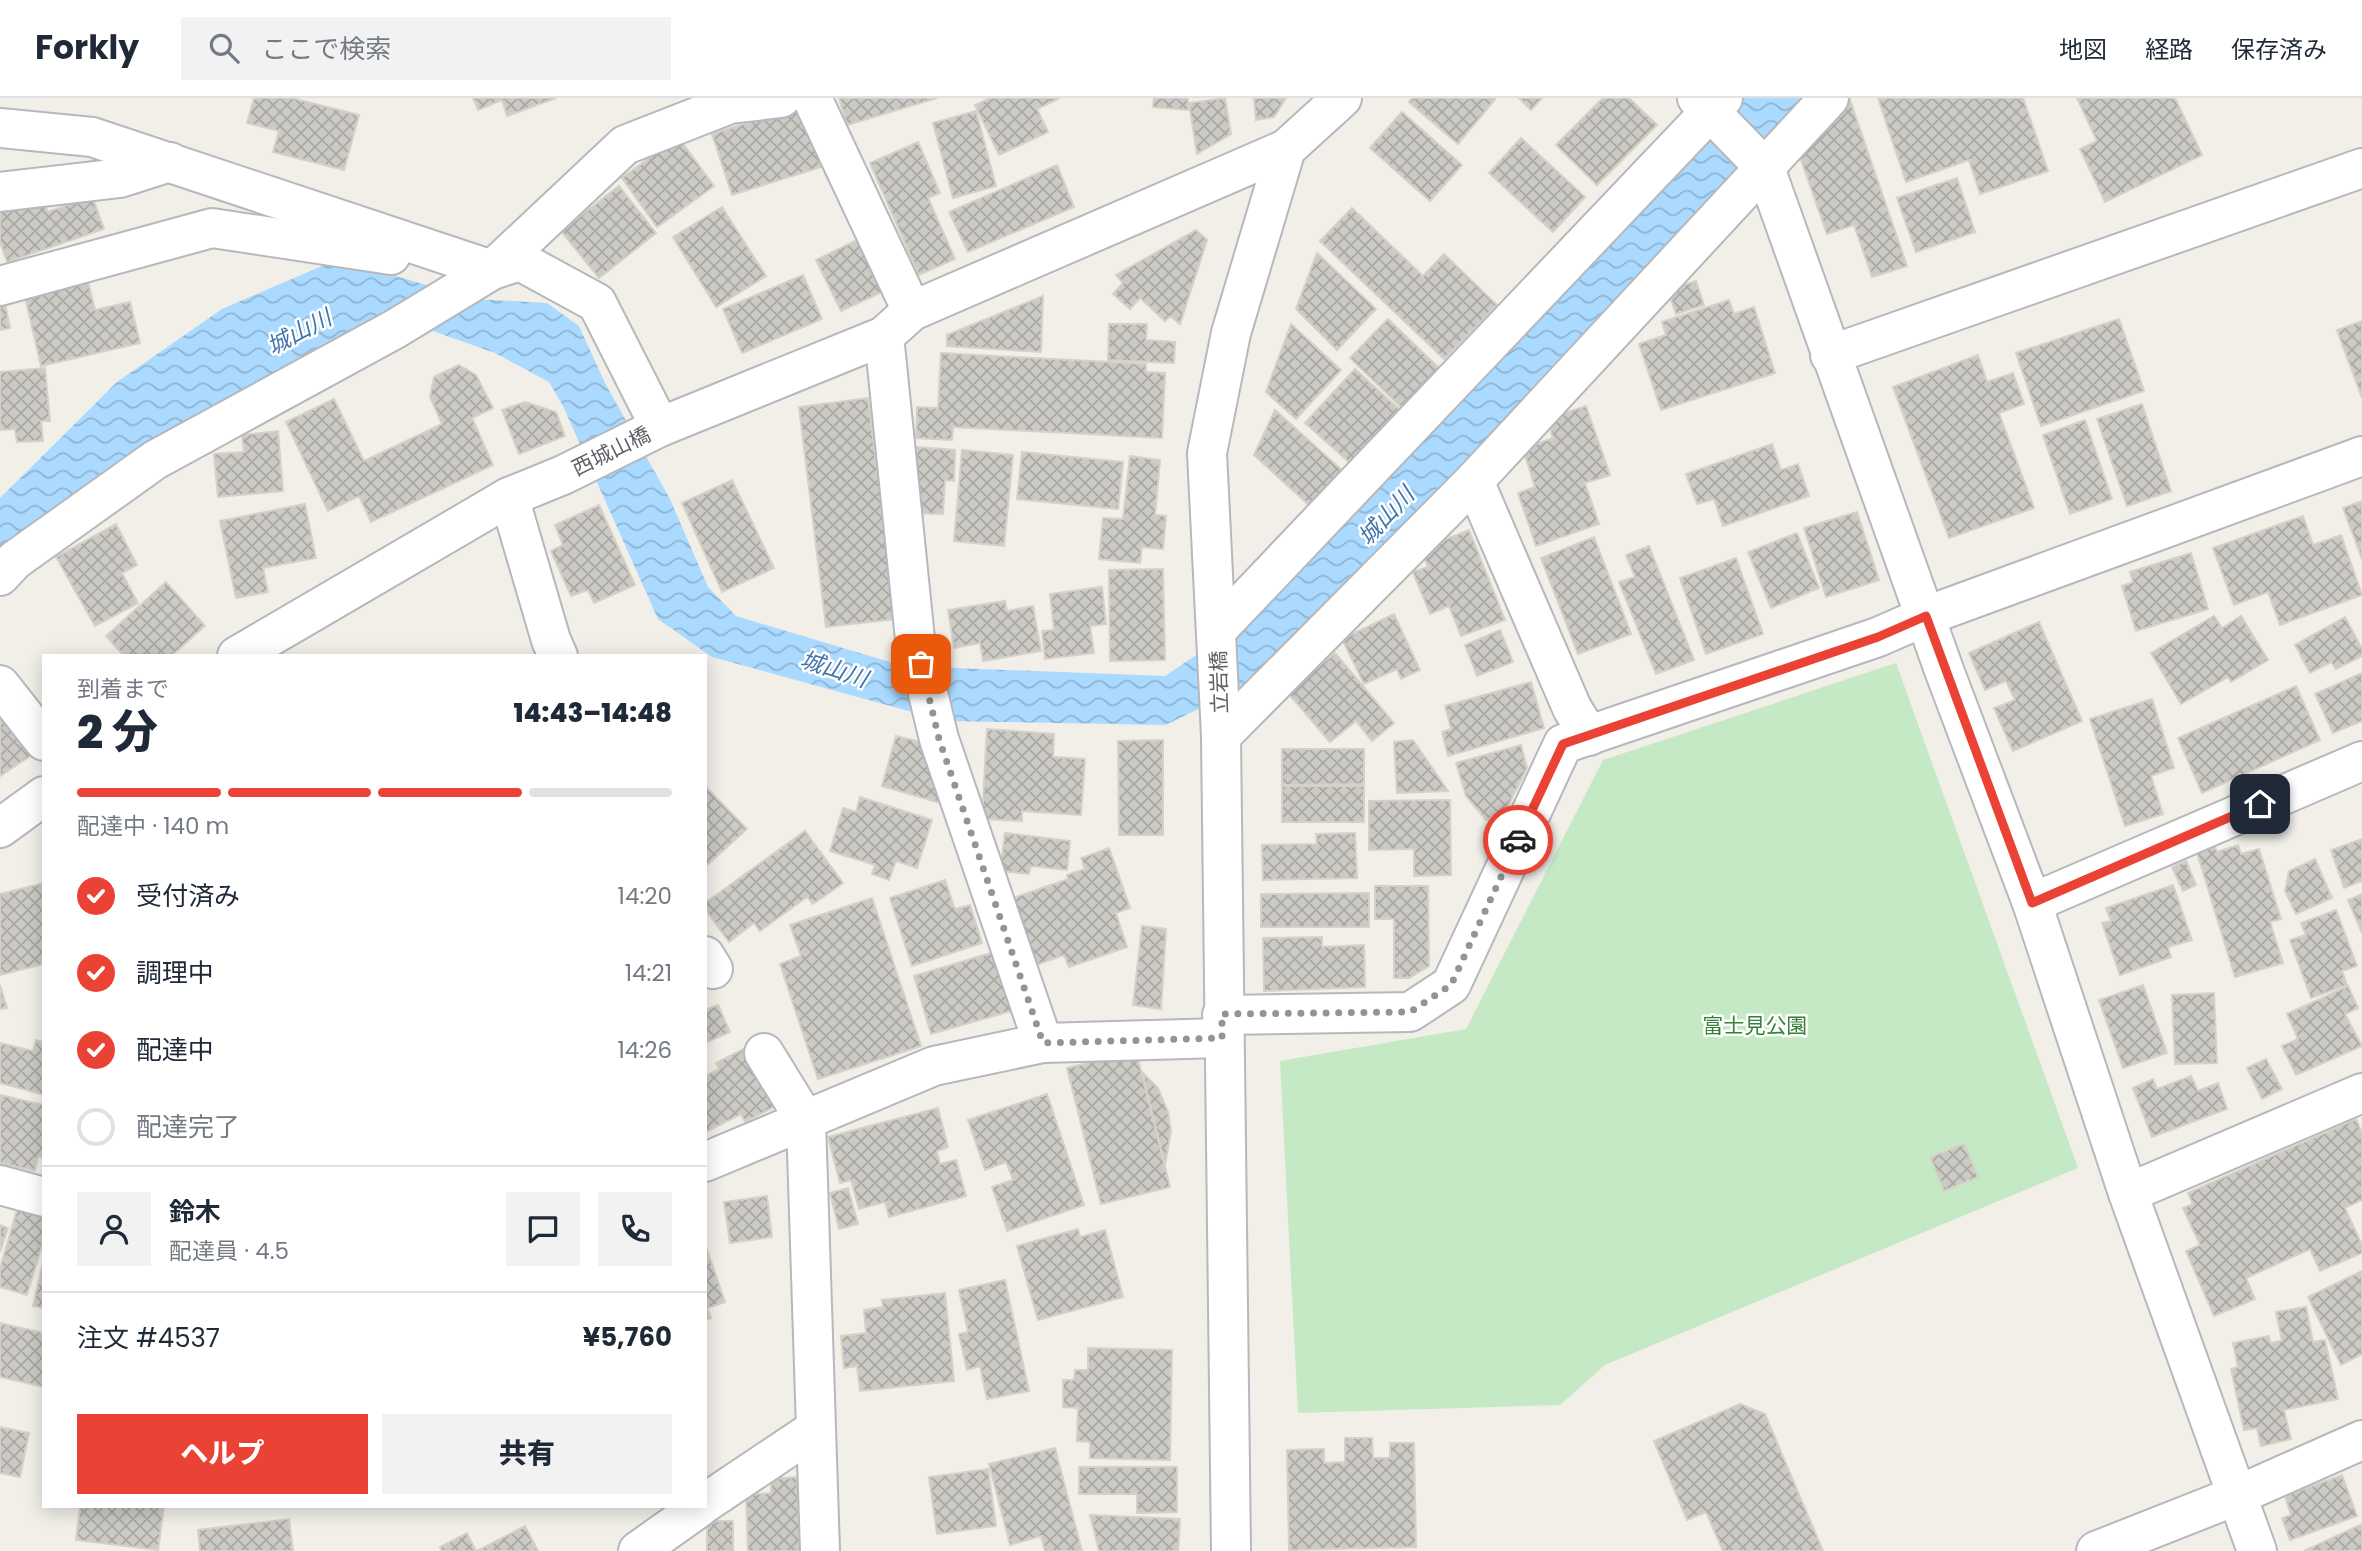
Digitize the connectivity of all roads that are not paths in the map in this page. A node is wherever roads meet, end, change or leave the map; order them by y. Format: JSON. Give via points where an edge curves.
{"nodes":[{"id":1,"x":781,"y":98,"type":"edge"},
{"id":2,"x":812,"y":98,"type":"edge"},
{"id":3,"x":1342,"y":98,"type":"edge"},
{"id":4,"x":1829,"y":98,"type":"edge"},
{"id":5,"x":1711,"y":102,"type":"edge"},
{"id":6,"x":0,"y":128,"type":"edge"},
{"id":7,"x":1286,"y":149,"type":"junction"},
{"id":8,"x":170,"y":162,"type":"junction"},
{"id":9,"x":1765,"y":168,"type":"junction"},
{"id":10,"x":2362,"y":168,"type":"edge"},
{"id":11,"x":0,"y":192,"type":"edge"},
{"id":12,"x":492,"y":270,"type":"junction"},
{"id":13,"x":0,"y":286,"type":"edge"},
{"id":14,"x":912,"y":311,"type":"junction"},
{"id":15,"x":884,"y":336,"type":"junction"},
{"id":16,"x":1830,"y":355,"type":"junction"},
{"id":17,"x":660,"y":427,"type":"junction"},
{"id":18,"x":2362,"y":456,"type":"edge"},
{"id":19,"x":1474,"y":481,"type":"junction"},
{"id":20,"x":509,"y":497,"type":"junction"},
{"id":21,"x":0,"y":576,"type":"edge"},
{"id":22,"x":1926,"y":616,"type":"junction"},
{"id":23,"x":1218,"y":629,"type":"junction"},
{"id":24,"x":240,"y":654,"type":"edge"},
{"id":25,"x":557,"y":654,"type":"edge"},
{"id":26,"x":0,"y":685,"type":"edge"},
{"id":27,"x":1221,"y":736,"type":"junction"},
{"id":28,"x":1589,"y":736,"type":"junction"},
{"id":29,"x":42,"y":738,"type":"edge"},
{"id":30,"x":2362,"y":761,"type":"edge"},
{"id":31,"x":42,"y":797,"type":"edge"},
{"id":32,"x":0,"y":828,"type":"edge"},
{"id":33,"x":2032,"y":903,"type":"junction"},
{"id":34,"x":1222,"y":1026,"type":"junction"},
{"id":35,"x":1043,"y":1043,"type":"junction"},
{"id":36,"x":764,"y":1053,"type":"dead end"},
{"id":37,"x":2362,"y":1093,"type":"edge"},
{"id":38,"x":806,"y":1121,"type":"junction"},
{"id":39,"x":707,"y":1161,"type":"edge"},
{"id":40,"x":0,"y":1185,"type":"edge"},
{"id":41,"x":2127,"y":1193,"type":"junction"},
{"id":42,"x":42,"y":1196,"type":"edge"},
{"id":43,"x":814,"y":1430,"type":"junction"},
{"id":44,"x":2362,"y":1440,"type":"edge"},
{"id":45,"x":2238,"y":1495,"type":"junction"},
{"id":46,"x":707,"y":1502,"type":"edge"},
{"id":47,"x":699,"y":1508,"type":"edge"},
{"id":48,"x":638,"y":1551,"type":"edge"},
{"id":49,"x":820,"y":1551,"type":"edge"},
{"id":50,"x":1231,"y":1551,"type":"edge"},
{"id":51,"x":2096,"y":1551,"type":"edge"},
{"id":52,"x":2256,"y":1551,"type":"edge"}],
"edges":[{"from":1,"to":12,"type":"street","via":[[730,104],[625,145]]},
{"from":2,"to":14,"type":"street"},
{"from":3,"to":7,"type":"street"},
{"from":4,"to":9,"type":"street"},
{"from":5,"to":9,"type":"street"},
{"from":5,"to":23,"type":"street"},
{"from":6,"to":8,"type":"street","via":[[92,137]]},
{"from":7,"to":14,"type":"street","name":"西城山橋"},
{"from":7,"to":23,"type":"street","name":"立岩橋","via":[[1231,333],[1207,453]]},
{"from":8,"to":11,"type":"street","via":[[120,178]]},
{"from":8,"to":12,"type":"street"},
{"from":9,"to":16,"type":"street"},
{"from":9,"to":19,"type":"street"},
{"from":10,"to":16,"type":"street"},
{"from":12,"to":13,"type":"street","via":[[212,228]]},
{"from":12,"to":17,"type":"street","via":[[520,261],[597,303]]},
{"from":12,"to":21,"type":"street","via":[[156,460],[15,560]]},
{"from":14,"to":15,"type":"street","name":"西城山橋"},
{"from":15,"to":17,"type":"street","name":"西城山橋"},
{"from":15,"to":35,"type":"street","via":[[915,639],[939,739]]},
{"from":16,"to":22,"type":"street"},
{"from":17,"to":20,"type":"street","name":"西城山橋"},
{"from":18,"to":22,"type":"street"},
{"from":19,"to":27,"type":"street"},
{"from":19,"to":28,"type":"street"},
{"from":20,"to":24,"type":"street","name":"西城山橋"},
{"from":20,"to":25,"type":"street"},
{"from":22,"to":28,"type":"street","via":[[1878,637]]},
{"from":22,"to":33,"type":"street"},
{"from":23,"to":27,"type":"street","name":"立岩橋"},
{"from":26,"to":29,"type":"street"},
{"from":27,"to":34,"type":"street","name":"立岩橋"},
{"from":28,"to":34,"type":"street","via":[[1563,744],[1451,985],[1410,1012]]},
{"from":30,"to":33,"type":"street"},
{"from":31,"to":32,"type":"street"},
{"from":33,"to":41,"type":"street"},
{"from":34,"to":35,"type":"street"},
{"from":34,"to":50,"type":"street","name":"立岩橋"},
{"from":35,"to":38,"type":"street","via":[[934,1066]]},
{"from":36,"to":38,"type":"street"},
{"from":37,"to":41,"type":"street"},
{"from":38,"to":39,"type":"street"},
{"from":38,"to":43,"type":"street"},
{"from":40,"to":42,"type":"street"},
{"from":41,"to":45,"type":"street"},
{"from":43,"to":46,"type":"street"},
{"from":43,"to":49,"type":"street"},
{"from":44,"to":45,"type":"street"},
{"from":45,"to":51,"type":"street"},
{"from":45,"to":52,"type":"street"},
{"from":47,"to":48,"type":"street"}]}
